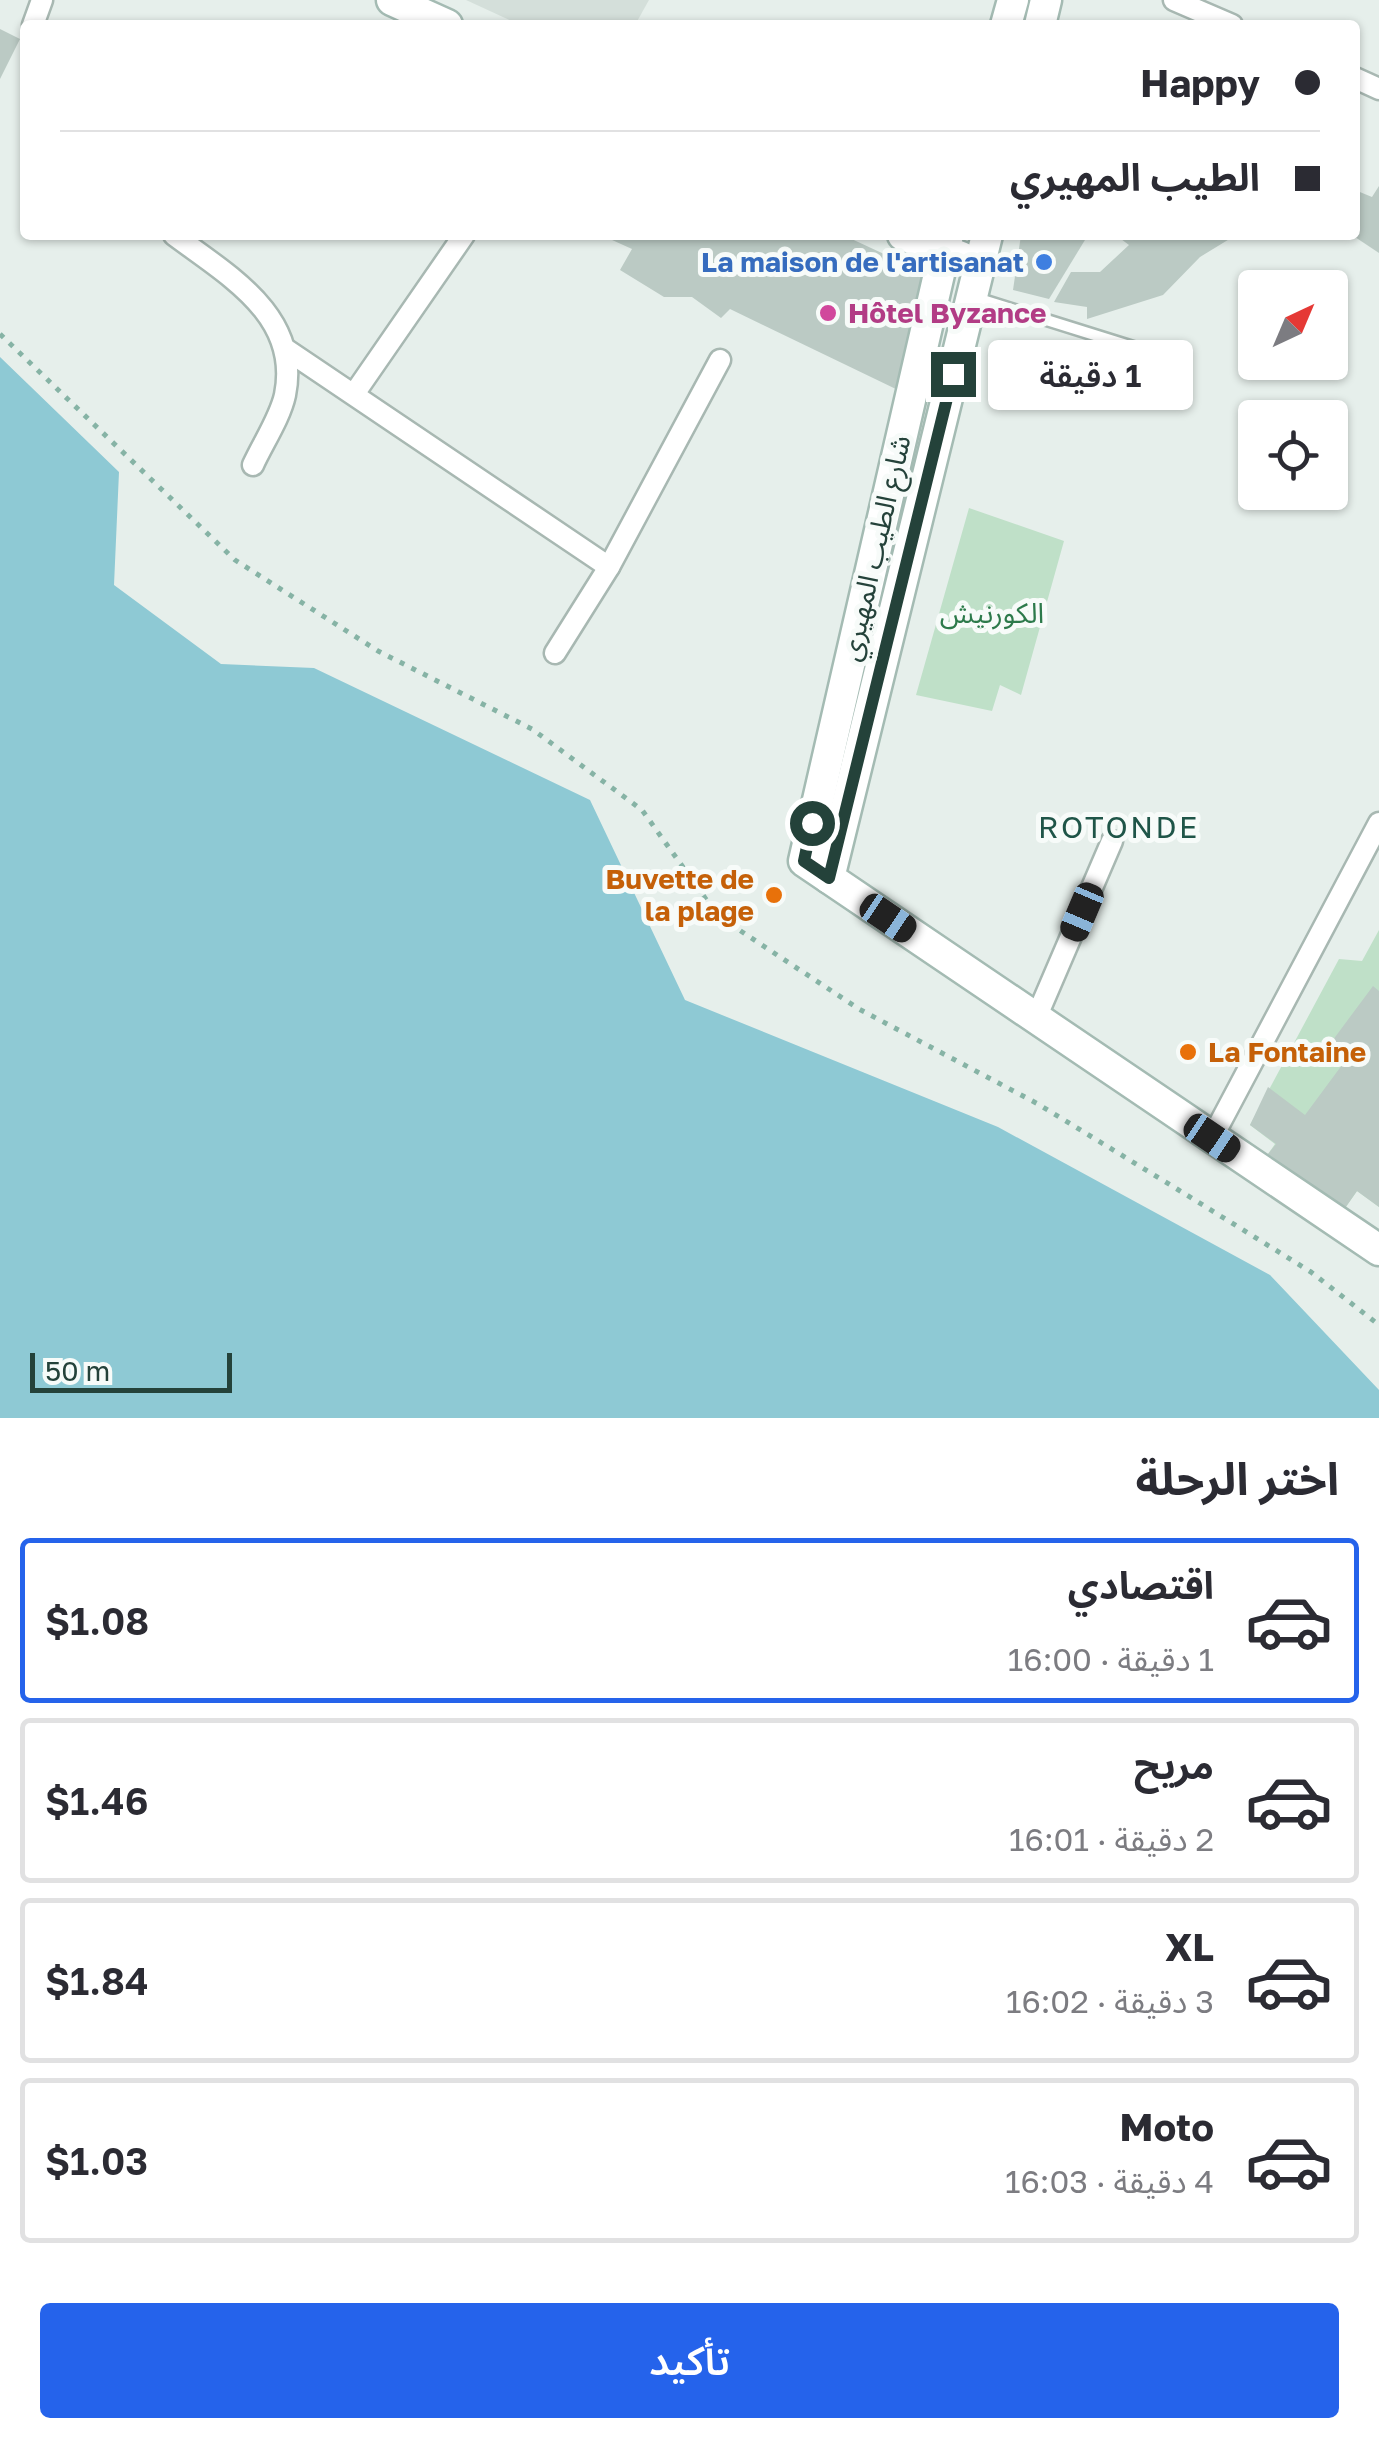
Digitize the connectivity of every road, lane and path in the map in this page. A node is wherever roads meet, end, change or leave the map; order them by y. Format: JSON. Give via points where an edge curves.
{"nodes":[{"id":1,"x":392,"y":0,"type":"edge"},
{"id":2,"x":1174,"y":0,"type":"edge"},
{"id":3,"x":436,"y":20,"type":"edge"},
{"id":4,"x":1220,"y":20,"type":"edge"},
{"id":5,"x":180,"y":240,"type":"edge"},
{"id":6,"x":461,"y":240,"type":"edge"},
{"id":7,"x":945,"y":244,"type":"edge"},
{"id":8,"x":984,"y":248,"type":"edge"},
{"id":9,"x":972,"y":297,"type":"junction"},
{"id":10,"x":0,"y":334,"type":"edge"},
{"id":11,"x":287,"y":350,"type":"junction"},
{"id":12,"x":720,"y":360,"type":"dead end"},
{"id":13,"x":1180,"y":362,"type":"dead end"},
{"id":14,"x":354,"y":394,"type":"junction"},
{"id":15,"x":253,"y":465,"type":"dead end"},
{"id":16,"x":609,"y":567,"type":"junction"},
{"id":17,"x":555,"y":653,"type":"dead end"},
{"id":18,"x":1379,"y":823,"type":"edge"},
{"id":19,"x":1112,"y":840,"type":"dead end"},
{"id":20,"x":816,"y":869,"type":"junction"},
{"id":21,"x":1036,"y":1018,"type":"junction"},
{"id":22,"x":1212,"y":1138,"type":"junction"},
{"id":23,"x":1379,"y":1250,"type":"edge"},
{"id":24,"x":1379,"y":1325,"type":"edge"}],
"edges":[{"from":1,"to":3,"type":"street"},
{"from":2,"to":4,"type":"street"},
{"from":5,"to":11,"type":"street","via":[[272,315]]},
{"from":6,"to":14,"type":"street"},
{"from":7,"to":8,"type":"street"},
{"from":7,"to":20,"type":"street","name":"شارع الطيب المهيري"},
{"from":8,"to":9,"type":"street"},
{"from":9,"to":13,"type":"lane"},
{"from":9,"to":20,"type":"street"},
{"from":10,"to":24,"type":"path","via":[[235,560],[378,652],[532,729],[642,810],[718,916],[859,1010],[1038,1104],[1177,1189],[1310,1272]]},
{"from":11,"to":14,"type":"street"},
{"from":11,"to":15,"type":"street","via":[[285,396]]},
{"from":12,"to":16,"type":"street"},
{"from":14,"to":16,"type":"street"},
{"from":16,"to":17,"type":"street"},
{"from":18,"to":22,"type":"street"},
{"from":19,"to":21,"type":"street"},
{"from":20,"to":21,"type":"street"},
{"from":21,"to":22,"type":"street"},
{"from":22,"to":23,"type":"street"}]}
